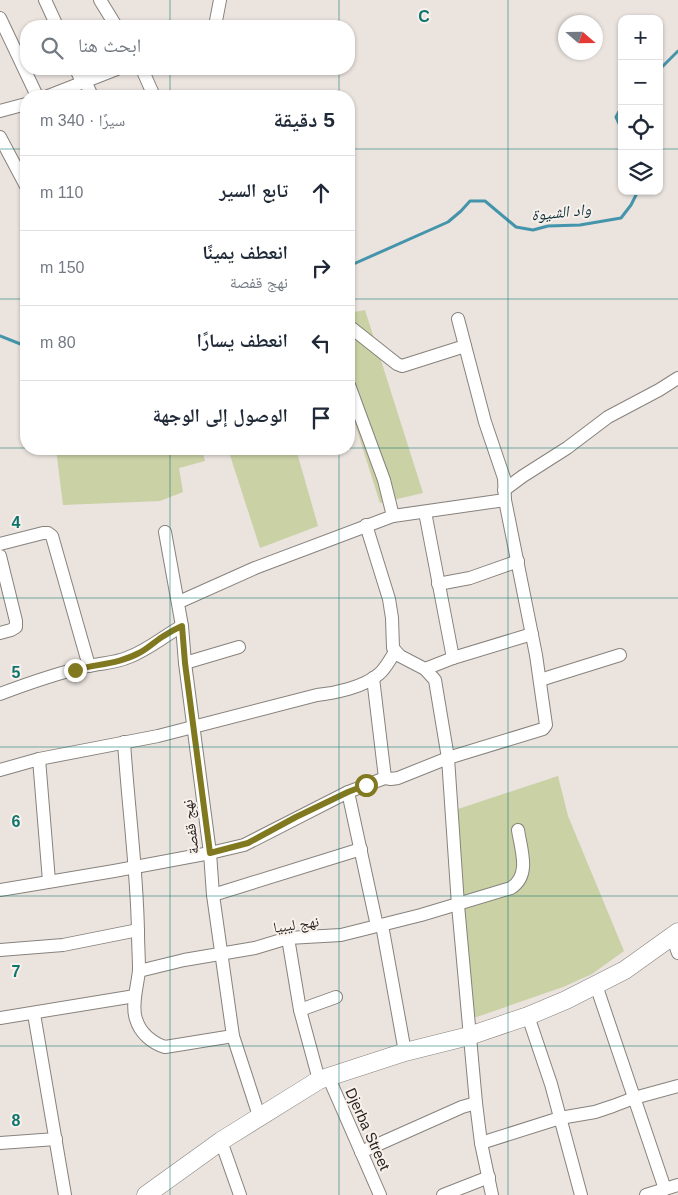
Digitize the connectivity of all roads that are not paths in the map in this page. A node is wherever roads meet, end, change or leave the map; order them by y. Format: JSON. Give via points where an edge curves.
{"nodes":[{"id":1,"x":45,"y":0,"type":"edge"},
{"id":2,"x":100,"y":0,"type":"edge"},
{"id":3,"x":220,"y":0,"type":"edge"},
{"id":4,"x":0,"y":18,"type":"edge"},
{"id":5,"x":54,"y":20,"type":"edge"},
{"id":6,"x":112,"y":20,"type":"edge"},
{"id":7,"x":216,"y":20,"type":"edge"},
{"id":8,"x":20,"y":60,"type":"edge"},
{"id":9,"x":27,"y":75,"type":"edge"},
{"id":10,"x":79,"y":75,"type":"edge"},
{"id":11,"x":101,"y":75,"type":"edge"},
{"id":12,"x":145,"y":75,"type":"edge"},
{"id":13,"x":83,"y":82,"type":"junction"},
{"id":14,"x":34,"y":90,"type":"edge"},
{"id":15,"x":63,"y":90,"type":"edge"},
{"id":16,"x":88,"y":90,"type":"edge"},
{"id":17,"x":151,"y":90,"type":"edge"},
{"id":18,"x":20,"y":106,"type":"edge"},
{"id":19,"x":0,"y":111,"type":"edge"},
{"id":20,"x":0,"y":137,"type":"edge"},
{"id":21,"x":20,"y":175,"type":"edge"},
{"id":22,"x":458,"y":319,"type":"dead end"},
{"id":23,"x":355,"y":331,"type":"edge"},
{"id":24,"x":465,"y":346,"type":"junction"},
{"id":25,"x":678,"y":378,"type":"edge"},
{"id":26,"x":355,"y":401,"type":"edge"},
{"id":27,"x":504,"y":495,"type":"junction"},
{"id":28,"x":425,"y":512,"type":"junction"},
{"id":29,"x":393,"y":516,"type":"junction"},
{"id":30,"x":366,"y":525,"type":"junction"},
{"id":31,"x":165,"y":532,"type":"dead end"},
{"id":32,"x":0,"y":544,"type":"edge"},
{"id":33,"x":0,"y":556,"type":"edge"},
{"id":34,"x":518,"y":562,"type":"junction"},
{"id":35,"x":438,"y":584,"type":"junction"},
{"id":36,"x":179,"y":602,"type":"junction"},
{"id":37,"x":182,"y":626,"type":"junction"},
{"id":38,"x":0,"y":633,"type":"edge"},
{"id":39,"x":532,"y":634,"type":"junction"},
{"id":40,"x":239,"y":647,"type":"dead end"},
{"id":41,"x":395,"y":652,"type":"junction"},
{"id":42,"x":620,"y":655,"type":"dead end"},
{"id":43,"x":453,"y":658,"type":"junction"},
{"id":44,"x":185,"y":663,"type":"junction"},
{"id":45,"x":90,"y":666,"type":"junction"},
{"id":46,"x":426,"y":669,"type":"junction"},
{"id":47,"x":373,"y":678,"type":"junction"},
{"id":48,"x":540,"y":680,"type":"junction"},
{"id":49,"x":0,"y":694,"type":"edge"},
{"id":50,"x":194,"y":728,"type":"junction"},
{"id":51,"x":124,"y":742,"type":"junction"},
{"id":52,"x":448,"y":758,"type":"junction"},
{"id":53,"x":38,"y":759,"type":"junction"},
{"id":54,"x":0,"y":770,"type":"edge"},
{"id":55,"x":385,"y":778,"type":"junction"},
{"id":56,"x":348,"y":792,"type":"junction"},
{"id":57,"x":518,"y":830,"type":"dead end"},
{"id":58,"x":361,"y":849,"type":"junction"},
{"id":59,"x":210,"y":853,"type":"junction"},
{"id":60,"x":134,"y":867,"type":"junction"},
{"id":61,"x":49,"y":881,"type":"junction"},
{"id":62,"x":0,"y":890,"type":"edge"},
{"id":63,"x":213,"y":895,"type":"junction"},
{"id":64,"x":458,"y":904,"type":"junction"},
{"id":65,"x":379,"y":926,"type":"junction"},
{"id":66,"x":138,"y":930,"type":"junction"},
{"id":67,"x":675,"y":934,"type":"edge"},
{"id":68,"x":288,"y":938,"type":"junction"},
{"id":69,"x":0,"y":950,"type":"edge"},
{"id":70,"x":678,"y":953,"type":"edge"},
{"id":71,"x":221,"y":955,"type":"junction"},
{"id":72,"x":139,"y":971,"type":"junction"},
{"id":73,"x":596,"y":985,"type":"junction"},
{"id":74,"x":135,"y":996,"type":"junction"},
{"id":75,"x":336,"y":997,"type":"dead end"},
{"id":76,"x":300,"y":1010,"type":"junction"},
{"id":77,"x":34,"y":1014,"type":"junction"},
{"id":78,"x":528,"y":1016,"type":"junction"},
{"id":79,"x":0,"y":1018,"type":"edge"},
{"id":80,"x":233,"y":1036,"type":"junction"},
{"id":81,"x":469,"y":1036,"type":"junction"},
{"id":82,"x":405,"y":1052,"type":"junction"},
{"id":83,"x":323,"y":1078,"type":"junction"},
{"id":84,"x":678,"y":1086,"type":"edge"},
{"id":85,"x":634,"y":1098,"type":"junction"},
{"id":86,"x":476,"y":1103,"type":"junction"},
{"id":87,"x":260,"y":1116,"type":"junction"},
{"id":88,"x":560,"y":1118,"type":"junction"},
{"id":89,"x":56,"y":1139,"type":"junction"},
{"id":90,"x":221,"y":1141,"type":"junction"},
{"id":91,"x":482,"y":1143,"type":"junction"},
{"id":92,"x":0,"y":1144,"type":"edge"},
{"id":93,"x":361,"y":1152,"type":"junction"},
{"id":94,"x":489,"y":1176,"type":"junction"},
{"id":95,"x":678,"y":1185,"type":"edge"},
{"id":96,"x":665,"y":1189,"type":"junction"},
{"id":97,"x":65,"y":1195,"type":"edge"},
{"id":98,"x":146,"y":1195,"type":"edge"},
{"id":99,"x":240,"y":1195,"type":"edge"},
{"id":100,"x":379,"y":1195,"type":"edge"},
{"id":101,"x":443,"y":1195,"type":"edge"},
{"id":102,"x":492,"y":1195,"type":"edge"},
{"id":103,"x":581,"y":1195,"type":"edge"},
{"id":104,"x":646,"y":1195,"type":"edge"}],
"edges":[{"from":1,"to":5,"type":"street"},
{"from":2,"to":6,"type":"street"},
{"from":3,"to":7,"type":"street"},
{"from":4,"to":8,"type":"street"},
{"from":9,"to":14,"type":"street"},
{"from":10,"to":13,"type":"street"},
{"from":11,"to":13,"type":"street"},
{"from":12,"to":17,"type":"street"},
{"from":13,"to":15,"type":"street"},
{"from":13,"to":16,"type":"street"},
{"from":18,"to":19,"type":"street"},
{"from":20,"to":21,"type":"street"},
{"from":22,"to":24,"type":"street"},
{"from":23,"to":24,"type":"street","via":[[402,366]]},
{"from":24,"to":27,"type":"street","via":[[504,478]]},
{"from":25,"to":27,"type":"street","via":[[608,417],[522,476]]},
{"from":26,"to":29,"type":"street","via":[[384,480]]},
{"from":27,"to":28,"type":"street"},
{"from":27,"to":34,"type":"street"},
{"from":28,"to":29,"type":"street"},
{"from":28,"to":35,"type":"street"},
{"from":29,"to":30,"type":"street"},
{"from":30,"to":36,"type":"street","via":[[255,568]]},
{"from":30,"to":41,"type":"street","via":[[389,599]]},
{"from":31,"to":36,"type":"street","name":"نهج قفصة"},
{"from":32,"to":45,"type":"street","via":[[48,533],[52,536]]},
{"from":33,"to":38,"type":"street","via":[[16,627]]},
{"from":34,"to":35,"type":"street","via":[[470,578]]},
{"from":34,"to":39,"type":"street"},
{"from":35,"to":43,"type":"street"},
{"from":36,"to":37,"type":"street","name":"نهج قفصة"},
{"from":37,"to":44,"type":"street","name":"نهج قفصة"},
{"from":37,"to":45,"type":"street","via":[[140,653],[118,662]]},
{"from":39,"to":43,"type":"street"},
{"from":39,"to":48,"type":"street"},
{"from":40,"to":44,"type":"street"},
{"from":41,"to":46,"type":"street"},
{"from":41,"to":47,"type":"street","via":[[384,669]]},
{"from":42,"to":48,"type":"street"},
{"from":43,"to":46,"type":"street"},
{"from":44,"to":50,"type":"street","name":"نهج قفصة"},
{"from":45,"to":49,"type":"street"},
{"from":46,"to":52,"type":"street","via":[[435,680]]},
{"from":47,"to":50,"type":"street","via":[[334,694],[317,695]]},
{"from":47,"to":55,"type":"street"},
{"from":48,"to":52,"type":"street","via":[[546,725],[543,730]]},
{"from":50,"to":51,"type":"street"},
{"from":50,"to":59,"type":"street","name":"نهج قفصة"},
{"from":51,"to":53,"type":"street"},
{"from":51,"to":60,"type":"street"},
{"from":52,"to":55,"type":"street","via":[[398,778]]},
{"from":52,"to":64,"type":"street"},
{"from":53,"to":54,"type":"street"},
{"from":53,"to":61,"type":"street"},
{"from":55,"to":56,"type":"street"},
{"from":56,"to":58,"type":"street"},
{"from":56,"to":59,"type":"street","via":[[248,843]]},
{"from":57,"to":64,"type":"street","name":"نهج ليبيا","via":[[524,869],[517,885]]},
{"from":58,"to":63,"type":"street"},
{"from":58,"to":65,"type":"street"},
{"from":59,"to":60,"type":"street"},
{"from":59,"to":63,"type":"street","name":"نهج قفصة"},
{"from":60,"to":61,"type":"street"},
{"from":60,"to":66,"type":"street"},
{"from":61,"to":62,"type":"street"},
{"from":63,"to":71,"type":"street","name":"نهج قفصة"},
{"from":64,"to":65,"type":"street","name":"نهج ليبيا"},
{"from":64,"to":81,"type":"street"},
{"from":65,"to":68,"type":"street","name":"نهج ليبيا","via":[[342,935]]},
{"from":65,"to":82,"type":"street"},
{"from":66,"to":69,"type":"street","via":[[64,945]]},
{"from":66,"to":72,"type":"street"},
{"from":67,"to":70,"type":"street"},
{"from":67,"to":73,"type":"main road","via":[[625,970]]},
{"from":68,"to":71,"type":"street","name":"نهج ليبيا"},
{"from":68,"to":76,"type":"street","name":"Djerba Street"},
{"from":71,"to":72,"type":"street","name":"نهج ليبيا"},
{"from":71,"to":80,"type":"street","name":"نهج قفصة"},
{"from":72,"to":74,"type":"street"},
{"from":73,"to":78,"type":"main road"},
{"from":73,"to":85,"type":"street"},
{"from":74,"to":77,"type":"street"},
{"from":74,"to":80,"type":"street","via":[[136,1019],[154,1044],[165,1047]]},
{"from":75,"to":76,"type":"street"},
{"from":76,"to":83,"type":"street","name":"Djerba Street"},
{"from":77,"to":79,"type":"street"},
{"from":77,"to":89,"type":"street"},
{"from":78,"to":81,"type":"main road"},
{"from":78,"to":88,"type":"street"},
{"from":80,"to":87,"type":"street","name":"نهج قفصة"},
{"from":81,"to":82,"type":"main road"},
{"from":81,"to":86,"type":"street"},
{"from":82,"to":83,"type":"main road"},
{"from":83,"to":87,"type":"main road"},
{"from":83,"to":93,"type":"street","name":"Djerba Street"},
{"from":84,"to":85,"type":"street"},
{"from":85,"to":88,"type":"street","via":[[595,1112]]},
{"from":85,"to":96,"type":"street"},
{"from":86,"to":91,"type":"street"},
{"from":86,"to":93,"type":"street","via":[[462,1106]]},
{"from":87,"to":90,"type":"main road"},
{"from":88,"to":91,"type":"street"},
{"from":88,"to":103,"type":"street"},
{"from":89,"to":92,"type":"street"},
{"from":89,"to":97,"type":"street"},
{"from":90,"to":98,"type":"main road"},
{"from":90,"to":99,"type":"street"},
{"from":91,"to":94,"type":"street"},
{"from":93,"to":100,"type":"street","name":"Djerba Street"},
{"from":94,"to":101,"type":"street"},
{"from":94,"to":102,"type":"street"},
{"from":95,"to":96,"type":"street"},
{"from":96,"to":104,"type":"street"}]}
